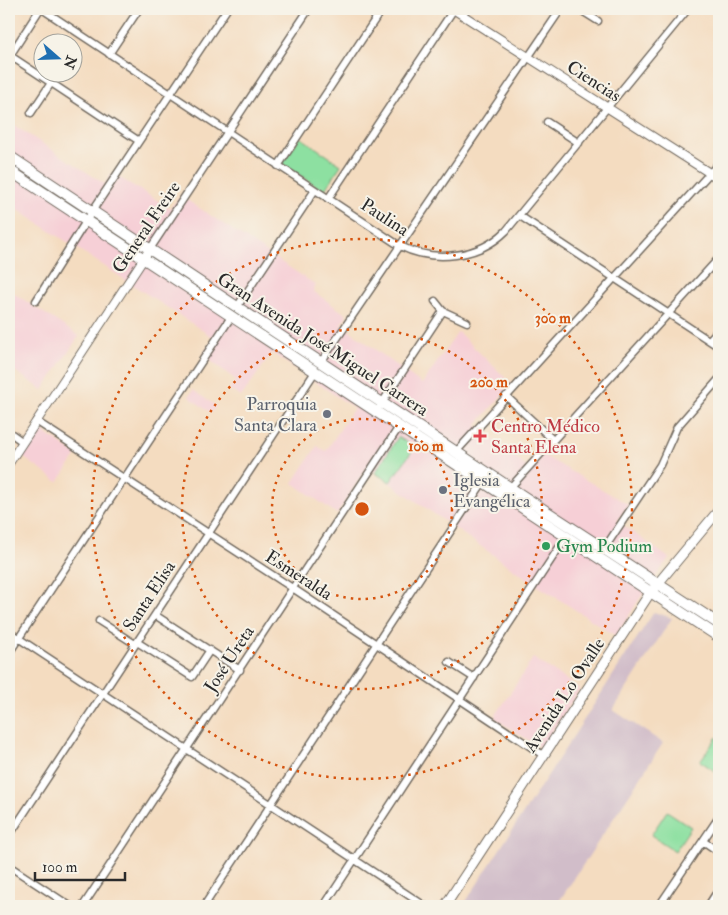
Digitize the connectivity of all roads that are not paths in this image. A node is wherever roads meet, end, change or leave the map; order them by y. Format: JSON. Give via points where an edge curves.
{"nodes":[{"id":1,"x":41,"y":9,"type":"edge"},
{"id":2,"x":139,"y":9,"type":"edge"},
{"id":3,"x":227,"y":9,"type":"edge"},
{"id":4,"x":309,"y":9,"type":"edge"},
{"id":5,"x":382,"y":9,"type":"edge"},
{"id":6,"x":454,"y":9,"type":"edge"},
{"id":7,"x":561,"y":9,"type":"edge"},
{"id":8,"x":579,"y":9,"type":"edge"},
{"id":9,"x":688,"y":9,"type":"edge"},
{"id":10,"x":598,"y":21,"type":"dead end"},
{"id":11,"x":109,"y":54,"type":"junction"},
{"id":12,"x":9,"y":56,"type":"edge"},
{"id":13,"x":528,"y":56,"type":"junction"},
{"id":14,"x":52,"y":83,"type":"junction"},
{"id":15,"x":170,"y":94,"type":"junction"},
{"id":16,"x":608,"y":108,"type":"junction"},
{"id":17,"x":30,"y":113,"type":"dead end"},
{"id":18,"x":547,"y":122,"type":"dead end"},
{"id":19,"x":227,"y":132,"type":"junction"},
{"id":20,"x":139,"y":141,"type":"junction"},
{"id":21,"x":579,"y":143,"type":"junction"},
{"id":22,"x":12,"y":159,"type":"edge"},
{"id":23,"x":719,"y":163,"type":"edge"},
{"id":24,"x":278,"y":166,"type":"junction"},
{"id":25,"x":9,"y":171,"type":"edge"},
{"id":26,"x":710,"y":173,"type":"junction"},
{"id":27,"x":719,"y":179,"type":"edge"},
{"id":28,"x":315,"y":190,"type":"junction"},
{"id":29,"x":328,"y":199,"type":"junction"},
{"id":30,"x":92,"y":212,"type":"junction"},
{"id":31,"x":520,"y":216,"type":"junction"},
{"id":32,"x":87,"y":222,"type":"junction"},
{"id":33,"x":400,"y":246,"type":"junction"},
{"id":34,"x":150,"y":249,"type":"junction"},
{"id":35,"x":719,"y":258,"type":"edge"},
{"id":36,"x":143,"y":259,"type":"junction"},
{"id":37,"x":614,"y":278,"type":"junction"},
{"id":38,"x":36,"y":301,"type":"dead end"},
{"id":39,"x":435,"y":301,"type":"dead end"},
{"id":40,"x":237,"y":307,"type":"junction"},
{"id":41,"x":443,"y":311,"type":"junction"},
{"id":42,"x":669,"y":314,"type":"junction"},
{"id":43,"x":231,"y":316,"type":"junction"},
{"id":44,"x":467,"y":322,"type":"dead end"},
{"id":45,"x":719,"y":329,"type":"edge"},
{"id":46,"x":709,"y":340,"type":"junction"},
{"id":47,"x":719,"y":347,"type":"edge"},
{"id":48,"x":317,"y":360,"type":"junction"},
{"id":49,"x":314,"y":372,"type":"junction"},
{"id":50,"x":719,"y":378,"type":"edge"},
{"id":51,"x":506,"y":396,"type":"junction"},
{"id":52,"x":382,"y":403,"type":"junction"},
{"id":53,"x":376,"y":412,"type":"junction"},
{"id":54,"x":36,"y":421,"type":"junction"},
{"id":55,"x":399,"y":427,"type":"junction"},
{"id":56,"x":9,"y":432,"type":"edge"},
{"id":57,"x":553,"y":440,"type":"junction"},
{"id":58,"x":22,"y":442,"type":"junction"},
{"id":59,"x":456,"y":452,"type":"junction"},
{"id":60,"x":9,"y":462,"type":"edge"},
{"id":61,"x":123,"y":479,"type":"junction"},
{"id":62,"x":483,"y":482,"type":"junction"},
{"id":63,"x":507,"y":492,"type":"junction"},
{"id":64,"x":719,"y":510,"type":"edge"},
{"id":65,"x":208,"y":534,"type":"junction"},
{"id":66,"x":581,"y":534,"type":"junction"},
{"id":67,"x":566,"y":537,"type":"junction"},
{"id":68,"x":604,"y":549,"type":"junction"},
{"id":69,"x":657,"y":584,"type":"junction"},
{"id":70,"x":293,"y":589,"type":"junction"},
{"id":71,"x":650,"y":593,"type":"junction"},
{"id":72,"x":155,"y":615,"type":"junction"},
{"id":73,"x":99,"y":621,"type":"dead end"},
{"id":74,"x":719,"y":624,"type":"edge"},
{"id":75,"x":9,"y":632,"type":"edge"},
{"id":76,"x":719,"y":637,"type":"edge"},
{"id":77,"x":18,"y":639,"type":"junction"},
{"id":78,"x":136,"y":643,"type":"junction"},
{"id":79,"x":377,"y":644,"type":"junction"},
{"id":80,"x":210,"y":650,"type":"junction"},
{"id":81,"x":9,"y":653,"type":"edge"},
{"id":82,"x":449,"y":662,"type":"dead end"},
{"id":83,"x":240,"y":670,"type":"junction"},
{"id":84,"x":474,"y":678,"type":"junction"},
{"id":85,"x":102,"y":694,"type":"junction"},
{"id":86,"x":460,"y":700,"type":"junction"},
{"id":87,"x":187,"y":750,"type":"junction"},
{"id":88,"x":543,"y":755,"type":"junction"},
{"id":89,"x":270,"y":806,"type":"junction"},
{"id":90,"x":719,"y":817,"type":"edge"},
{"id":91,"x":9,"y":836,"type":"edge"},
{"id":92,"x":703,"y":841,"type":"junction"},
{"id":93,"x":719,"y":852,"type":"edge"},
{"id":94,"x":354,"y":861,"type":"junction"},
{"id":95,"x":9,"y":866,"type":"edge"},
{"id":96,"x":719,"y":898,"type":"edge"},
{"id":97,"x":70,"y":906,"type":"edge"},
{"id":98,"x":83,"y":906,"type":"edge"},
{"id":99,"x":204,"y":906,"type":"edge"},
{"id":100,"x":324,"y":906,"type":"edge"},
{"id":101,"x":425,"y":906,"type":"edge"},
{"id":102,"x":445,"y":906,"type":"edge"},
{"id":103,"x":661,"y":906,"type":"edge"},
{"id":104,"x":708,"y":906,"type":"edge"}],
"edges":[{"from":1,"to":11,"type":"street","name":"Paulina"},
{"from":1,"to":12,"type":"street"},
{"from":2,"to":11,"type":"street"},
{"from":3,"to":15,"type":"street"},
{"from":4,"to":19,"type":"street","name":"General Freire"},
{"from":5,"to":24,"type":"street"},
{"from":6,"to":13,"type":"street","name":"Ciencias"},
{"from":6,"to":29,"type":"street"},
{"from":7,"to":13,"type":"street"},
{"from":8,"to":10,"type":"street"},
{"from":9,"to":16,"type":"street","name":"Paulina"},
{"from":11,"to":15,"type":"street","name":"Paulina"},
{"from":12,"to":14,"type":"street"},
{"from":13,"to":16,"type":"street","name":"Ciencias"},
{"from":13,"to":33,"type":"street"},
{"from":14,"to":17,"type":"street"},
{"from":14,"to":20,"type":"street"},
{"from":15,"to":19,"type":"street","name":"Paulina"},
{"from":15,"to":20,"type":"street"},
{"from":16,"to":21,"type":"street","name":"Paulina"},
{"from":16,"to":26,"type":"street","name":"Ciencias"},
{"from":18,"to":21,"type":"street"},
{"from":19,"to":24,"type":"street","name":"Paulina"},
{"from":19,"to":34,"type":"street","name":"General Freire"},
{"from":20,"to":30,"type":"street"},
{"from":21,"to":31,"type":"street","name":"Paulina"},
{"from":22,"to":25,"type":"street"},
{"from":22,"to":30,"type":"main road","name":"Gran Avenida José Miguel Carrera"},
{"from":23,"to":26,"type":"street"},
{"from":24,"to":28,"type":"street","name":"Paulina"},
{"from":25,"to":32,"type":"main road","name":"Gran Avenida José Miguel Carrera"},
{"from":26,"to":27,"type":"street","name":"Ciencias"},
{"from":26,"to":37,"type":"street"},
{"from":28,"to":29,"type":"street","name":"Paulina"},
{"from":28,"to":40,"type":"street"},
{"from":29,"to":33,"type":"street","name":"Paulina"},
{"from":30,"to":32,"type":"street"},
{"from":30,"to":34,"type":"main road","name":"Gran Avenida José Miguel Carrera"},
{"from":31,"to":33,"type":"street","name":"Paulina","via":[[495,241],[467,253],[432,255]]},
{"from":31,"to":37,"type":"street"},
{"from":32,"to":36,"type":"main road","name":"Gran Avenida José Miguel Carrera"},
{"from":32,"to":38,"type":"street"},
{"from":33,"to":48,"type":"street"},
{"from":34,"to":36,"type":"street","name":"General Freire"},
{"from":34,"to":40,"type":"main road","name":"Gran Avenida José Miguel Carrera"},
{"from":35,"to":42,"type":"street"},
{"from":36,"to":43,"type":"main road","name":"Gran Avenida José Miguel Carrera"},
{"from":36,"to":54,"type":"street","name":"General Freire"},
{"from":37,"to":42,"type":"street"},
{"from":37,"to":51,"type":"street"},
{"from":39,"to":41,"type":"street"},
{"from":40,"to":48,"type":"main road","name":"Gran Avenida José Miguel Carrera"},
{"from":41,"to":44,"type":"street"},
{"from":41,"to":52,"type":"street"},
{"from":42,"to":46,"type":"street"},
{"from":42,"to":57,"type":"street"},
{"from":43,"to":49,"type":"main road","name":"Gran Avenida José Miguel Carrera"},
{"from":43,"to":61,"type":"street"},
{"from":45,"to":46,"type":"street"},
{"from":46,"to":47,"type":"street"},
{"from":48,"to":49,"type":"main road"},
{"from":48,"to":52,"type":"main road","name":"Gran Avenida José Miguel Carrera"},
{"from":49,"to":53,"type":"main road","name":"Gran Avenida José Miguel Carrera"},
{"from":49,"to":65,"type":"street","name":"Santa Elisa"},
{"from":50,"to":68,"type":"street","via":[[678,427],[660,465]]},
{"from":51,"to":57,"type":"street"},
{"from":51,"to":59,"type":"street"},
{"from":52,"to":53,"type":"street"},
{"from":52,"to":59,"type":"main road","name":"Gran Avenida José Miguel Carrera"},
{"from":53,"to":55,"type":"main road","name":"Gran Avenida José Miguel Carrera"},
{"from":54,"to":58,"type":"street","name":"General Freire"},
{"from":54,"to":61,"type":"street","name":"Esmeralda"},
{"from":55,"to":62,"type":"main road","name":"Gran Avenida José Miguel Carrera"},
{"from":55,"to":70,"type":"street","name":"José Ureta"},
{"from":56,"to":58,"type":"street"},
{"from":57,"to":63,"type":"street"},
{"from":58,"to":60,"type":"street","name":"General Freire"},
{"from":59,"to":63,"type":"main road","name":"Gran Avenida José Miguel Carrera"},
{"from":61,"to":65,"type":"street","name":"Esmeralda"},
{"from":61,"to":77,"type":"street"},
{"from":62,"to":63,"type":"main road","name":"Gran Avenida José Miguel Carrera"},
{"from":62,"to":79,"type":"street"},
{"from":63,"to":66,"type":"main road","name":"Gran Avenida José Miguel Carrera"},
{"from":63,"to":67,"type":"main road","name":"Gran Avenida José Miguel Carrera"},
{"from":64,"to":69,"type":"main road","name":"Avenida Lo Ovalle"},
{"from":65,"to":70,"type":"street","name":"Esmeralda"},
{"from":65,"to":72,"type":"street","name":"Santa Elisa"},
{"from":66,"to":67,"type":"main road"},
{"from":66,"to":68,"type":"main road","name":"Gran Avenida José Miguel Carrera"},
{"from":67,"to":71,"type":"main road","name":"Gran Avenida José Miguel Carrera"},
{"from":67,"to":84,"type":"street"},
{"from":68,"to":69,"type":"main road","name":"Gran Avenida José Miguel Carrera"},
{"from":69,"to":71,"type":"main road","name":"Avenida Lo Ovalle"},
{"from":69,"to":74,"type":"main road","name":"Gran Avenida José Miguel Carrera"},
{"from":70,"to":79,"type":"street","name":"Esmeralda"},
{"from":70,"to":83,"type":"street","name":"José Ureta"},
{"from":71,"to":76,"type":"main road","name":"Gran Avenida José Miguel Carrera"},
{"from":71,"to":88,"type":"main road","name":"Avenida Lo Ovalle"},
{"from":72,"to":78,"type":"street","name":"Santa Elisa"},
{"from":72,"to":80,"type":"street"},
{"from":73,"to":78,"type":"street"},
{"from":75,"to":77,"type":"street"},
{"from":77,"to":81,"type":"street"},
{"from":77,"to":85,"type":"street"},
{"from":78,"to":80,"type":"street","via":[[192,677]]},
{"from":78,"to":85,"type":"street","name":"Santa Elisa"},
{"from":79,"to":86,"type":"street","name":"Esmeralda"},
{"from":79,"to":89,"type":"street"},
{"from":80,"to":83,"type":"street"},
{"from":82,"to":84,"type":"street"},
{"from":83,"to":87,"type":"street","name":"José Ureta"},
{"from":84,"to":86,"type":"street"},
{"from":85,"to":87,"type":"street"},
{"from":85,"to":91,"type":"street","name":"Santa Elisa"},
{"from":86,"to":88,"type":"street","name":"Esmeralda"},
{"from":86,"to":94,"type":"street"},
{"from":87,"to":89,"type":"street"},
{"from":87,"to":98,"type":"street","name":"José Ureta"},
{"from":88,"to":102,"type":"main road","name":"Avenida Lo Ovalle"},
{"from":89,"to":94,"type":"street"},
{"from":89,"to":99,"type":"street"},
{"from":90,"to":92,"type":"street"},
{"from":92,"to":93,"type":"street"},
{"from":92,"to":103,"type":"street"},
{"from":94,"to":100,"type":"street"},
{"from":94,"to":101,"type":"street"},
{"from":95,"to":97,"type":"street"},
{"from":96,"to":104,"type":"street","via":[[715,895]]}]}
